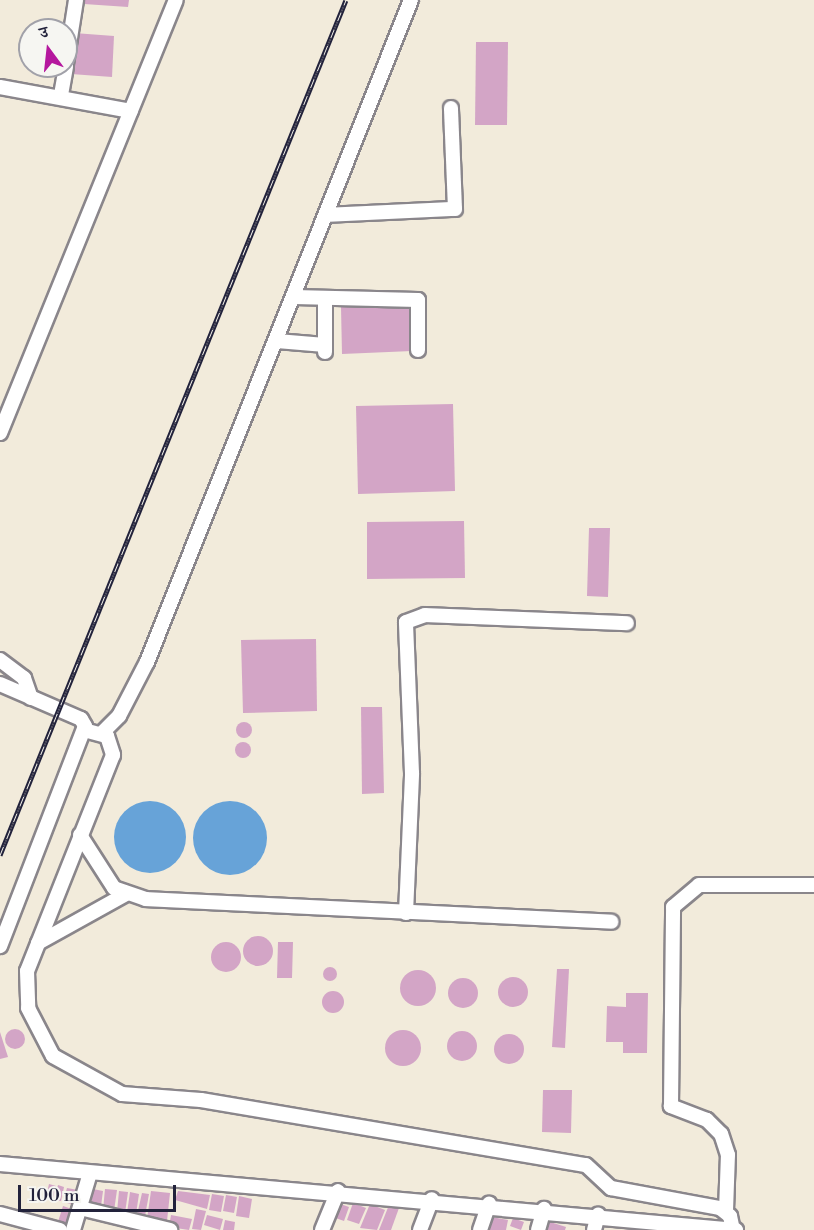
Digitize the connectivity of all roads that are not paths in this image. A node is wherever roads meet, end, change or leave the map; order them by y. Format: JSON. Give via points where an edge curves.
{"nodes":[{"id":1,"x":76,"y":0,"type":"edge"},
{"id":2,"x":176,"y":0,"type":"edge"},
{"id":3,"x":411,"y":0,"type":"edge"},
{"id":4,"x":73,"y":18,"type":"edge"},
{"id":5,"x":64,"y":78,"type":"edge"},
{"id":6,"x":0,"y":87,"type":"edge"},
{"id":7,"x":61,"y":95,"type":"junction"},
{"id":8,"x":451,"y":108,"type":"dead end"},
{"id":9,"x":131,"y":111,"type":"junction"},
{"id":10,"x":326,"y":215,"type":"junction"},
{"id":11,"x":294,"y":297,"type":"junction"},
{"id":12,"x":326,"y":299,"type":"junction"},
{"id":13,"x":277,"y":341,"type":"junction"},
{"id":14,"x":418,"y":350,"type":"dead end"},
{"id":15,"x":0,"y":433,"type":"edge"},
{"id":16,"x":627,"y":623,"type":"dead end"},
{"id":17,"x":0,"y":660,"type":"edge"},
{"id":18,"x":0,"y":684,"type":"edge"},
{"id":19,"x":31,"y":698,"type":"junction"},
{"id":20,"x":84,"y":730,"type":"junction"},
{"id":21,"x":102,"y":733,"type":"junction"},
{"id":22,"x":80,"y":835,"type":"junction"},
{"id":23,"x":814,"y":885,"type":"edge"},
{"id":24,"x":126,"y":894,"type":"junction"},
{"id":25,"x":406,"y":913,"type":"junction"},
{"id":26,"x":610,"y":922,"type":"dead end"},
{"id":27,"x":38,"y":943,"type":"junction"},
{"id":28,"x":0,"y":946,"type":"edge"},
{"id":29,"x":0,"y":1164,"type":"edge"},
{"id":30,"x":90,"y":1173,"type":"junction"},
{"id":31,"x":338,"y":1191,"type":"junction"},
{"id":32,"x":432,"y":1199,"type":"junction"},
{"id":33,"x":489,"y":1204,"type":"junction"},
{"id":34,"x":80,"y":1208,"type":"junction"},
{"id":35,"x":544,"y":1209,"type":"junction"},
{"id":36,"x":726,"y":1210,"type":"junction"},
{"id":37,"x":0,"y":1214,"type":"edge"},
{"id":38,"x":598,"y":1215,"type":"junction"},
{"id":39,"x":654,"y":1226,"type":"edge"},
{"id":40,"x":60,"y":1230,"type":"edge"},
{"id":41,"x":73,"y":1230,"type":"edge"},
{"id":42,"x":167,"y":1230,"type":"edge"},
{"id":43,"x":322,"y":1230,"type":"edge"},
{"id":44,"x":420,"y":1230,"type":"edge"},
{"id":45,"x":480,"y":1230,"type":"edge"},
{"id":46,"x":538,"y":1230,"type":"edge"},
{"id":47,"x":594,"y":1230,"type":"edge"},
{"id":48,"x":734,"y":1230,"type":"edge"}],
"edges":[{"from":1,"to":4,"type":"street"},
{"from":2,"to":9,"type":"street"},
{"from":3,"to":10,"type":"street"},
{"from":5,"to":7,"type":"street"},
{"from":6,"to":7,"type":"street"},
{"from":7,"to":9,"type":"street"},
{"from":8,"to":10,"type":"street","via":[[454,209]]},
{"from":9,"to":15,"type":"street"},
{"from":10,"to":11,"type":"street"},
{"from":11,"to":12,"type":"street"},
{"from":11,"to":13,"type":"street"},
{"from":12,"to":13,"type":"street","via":[[325,348]]},
{"from":12,"to":14,"type":"street","via":[[418,300]]},
{"from":13,"to":21,"type":"street","via":[[147,662],[119,717]]},
{"from":16,"to":25,"type":"street","via":[[425,615],[406,622],[412,773]]},
{"from":17,"to":19,"type":"street","via":[[24,678]]},
{"from":18,"to":19,"type":"street"},
{"from":19,"to":20,"type":"street","via":[[81,718]]},
{"from":20,"to":21,"type":"street"},
{"from":20,"to":28,"type":"street"},
{"from":21,"to":22,"type":"street","via":[[110,740],[113,755]]},
{"from":22,"to":24,"type":"street","via":[[109,883]]},
{"from":22,"to":27,"type":"street"},
{"from":23,"to":36,"type":"street","via":[[699,885],[673,907],[671,1106],[707,1120],[722,1134],[728,1155]]},
{"from":24,"to":25,"type":"street"},
{"from":24,"to":27,"type":"street"},
{"from":25,"to":26,"type":"street"},
{"from":27,"to":36,"type":"street","via":[[28,965],[26,996],[46,1047],[90,1081],[122,1094],[201,1100],[586,1165],[610,1188]]},
{"from":29,"to":30,"type":"street"},
{"from":30,"to":31,"type":"street"},
{"from":30,"to":34,"type":"street"},
{"from":31,"to":32,"type":"street"},
{"from":31,"to":43,"type":"street"},
{"from":32,"to":33,"type":"street"},
{"from":32,"to":44,"type":"street"},
{"from":33,"to":35,"type":"street"},
{"from":33,"to":45,"type":"street"},
{"from":34,"to":41,"type":"street"},
{"from":34,"to":42,"type":"street"},
{"from":35,"to":38,"type":"street"},
{"from":35,"to":46,"type":"street"},
{"from":36,"to":48,"type":"street"},
{"from":37,"to":40,"type":"street"},
{"from":38,"to":39,"type":"street"},
{"from":38,"to":47,"type":"street"},
{"from":39,"to":48,"type":"street"}]}
